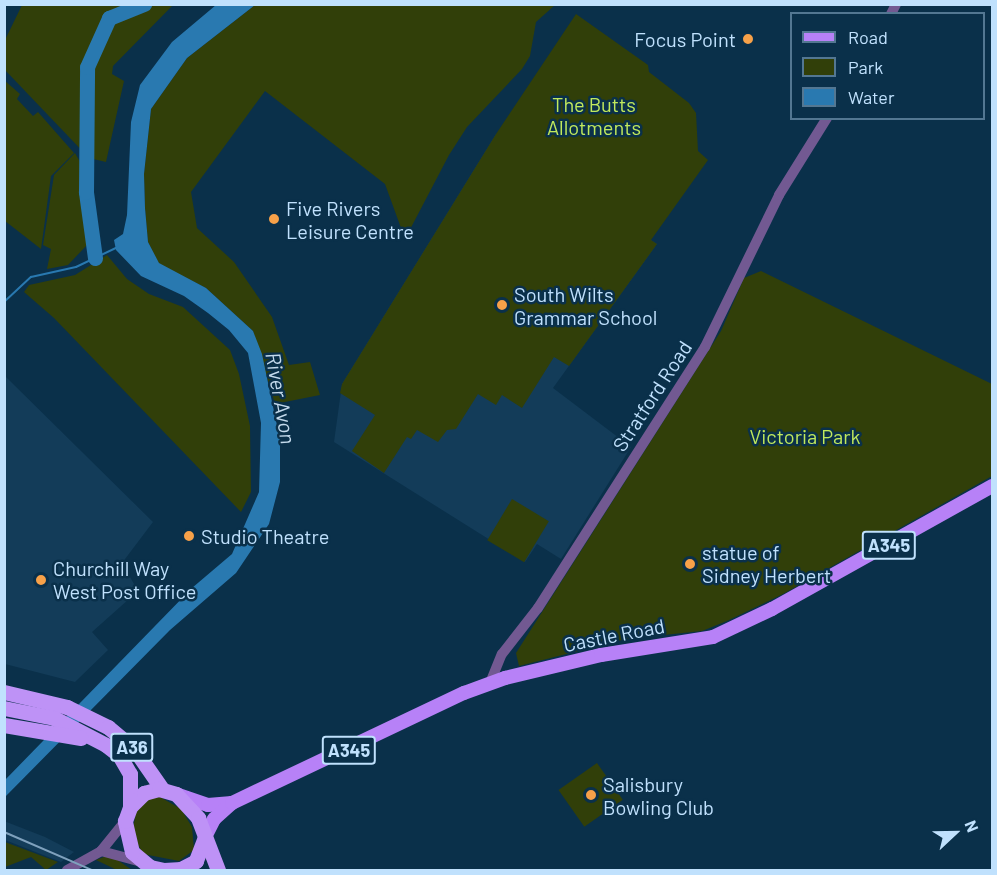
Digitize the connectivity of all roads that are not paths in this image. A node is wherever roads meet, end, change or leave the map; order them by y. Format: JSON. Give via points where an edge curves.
{"nodes":[{"id":1,"x":826,"y":120,"type":"edge"},
{"id":2,"x":993,"y":486,"type":"edge"},
{"id":3,"x":490,"y":683,"type":"junction"},
{"id":4,"x":4,"y":692,"type":"edge"},
{"id":5,"x":4,"y":708,"type":"edge"},
{"id":6,"x":50,"y":724,"type":"junction"},
{"id":7,"x":4,"y":725,"type":"edge"},
{"id":8,"x":83,"y":728,"type":"junction"},
{"id":9,"x":169,"y":792,"type":"junction"},
{"id":10,"x":232,"y":803,"type":"junction"},
{"id":11,"x":127,"y":814,"type":"junction"},
{"id":12,"x":205,"y":837,"type":"junction"},
{"id":13,"x":101,"y":851,"type":"junction"},
{"id":14,"x":141,"y":862,"type":"junction"},
{"id":15,"x":67,"y":870,"type":"edge"},
{"id":16,"x":174,"y":870,"type":"edge"},
{"id":17,"x":218,"y":870,"type":"edge"}],
"edges":[{"from":1,"to":3,"type":"street","name":"Stratford Road","via":[[779,195],[705,348],[538,608],[502,654]]},
{"from":2,"to":3,"type":"main road","name":"Castle Road","number":"A345","via":[[772,609],[713,637],[601,655]]},
{"from":3,"to":10,"type":"main road","name":"Castle Road","number":"A345"},
{"from":4,"to":8,"type":"highway","number":"A36","via":[[67,707]]},
{"from":5,"to":6,"type":"highway"},
{"from":6,"to":7,"type":"highway"},
{"from":6,"to":8,"type":"highway"},
{"from":8,"to":9,"type":"highway","number":"A36","via":[[120,736]]},
{"from":8,"to":11,"type":"highway","number":"A36","via":[[119,756],[130,774]]},
{"from":9,"to":10,"type":"main road","number":"A345","via":[[208,804]]},
{"from":9,"to":11,"type":"highway","via":[[144,793]]},
{"from":9,"to":12,"type":"highway","via":[[195,813]]},
{"from":10,"to":12,"type":"main road","number":"A345","via":[[214,819]]},
{"from":11,"to":13,"type":"street"},
{"from":11,"to":14,"type":"highway","via":[[127,840]]},
{"from":12,"to":16,"type":"highway","via":[[196,861]]},
{"from":12,"to":17,"type":"highway"},
{"from":13,"to":14,"type":"street"},
{"from":13,"to":15,"type":"street"},
{"from":14,"to":16,"type":"highway"}]}
